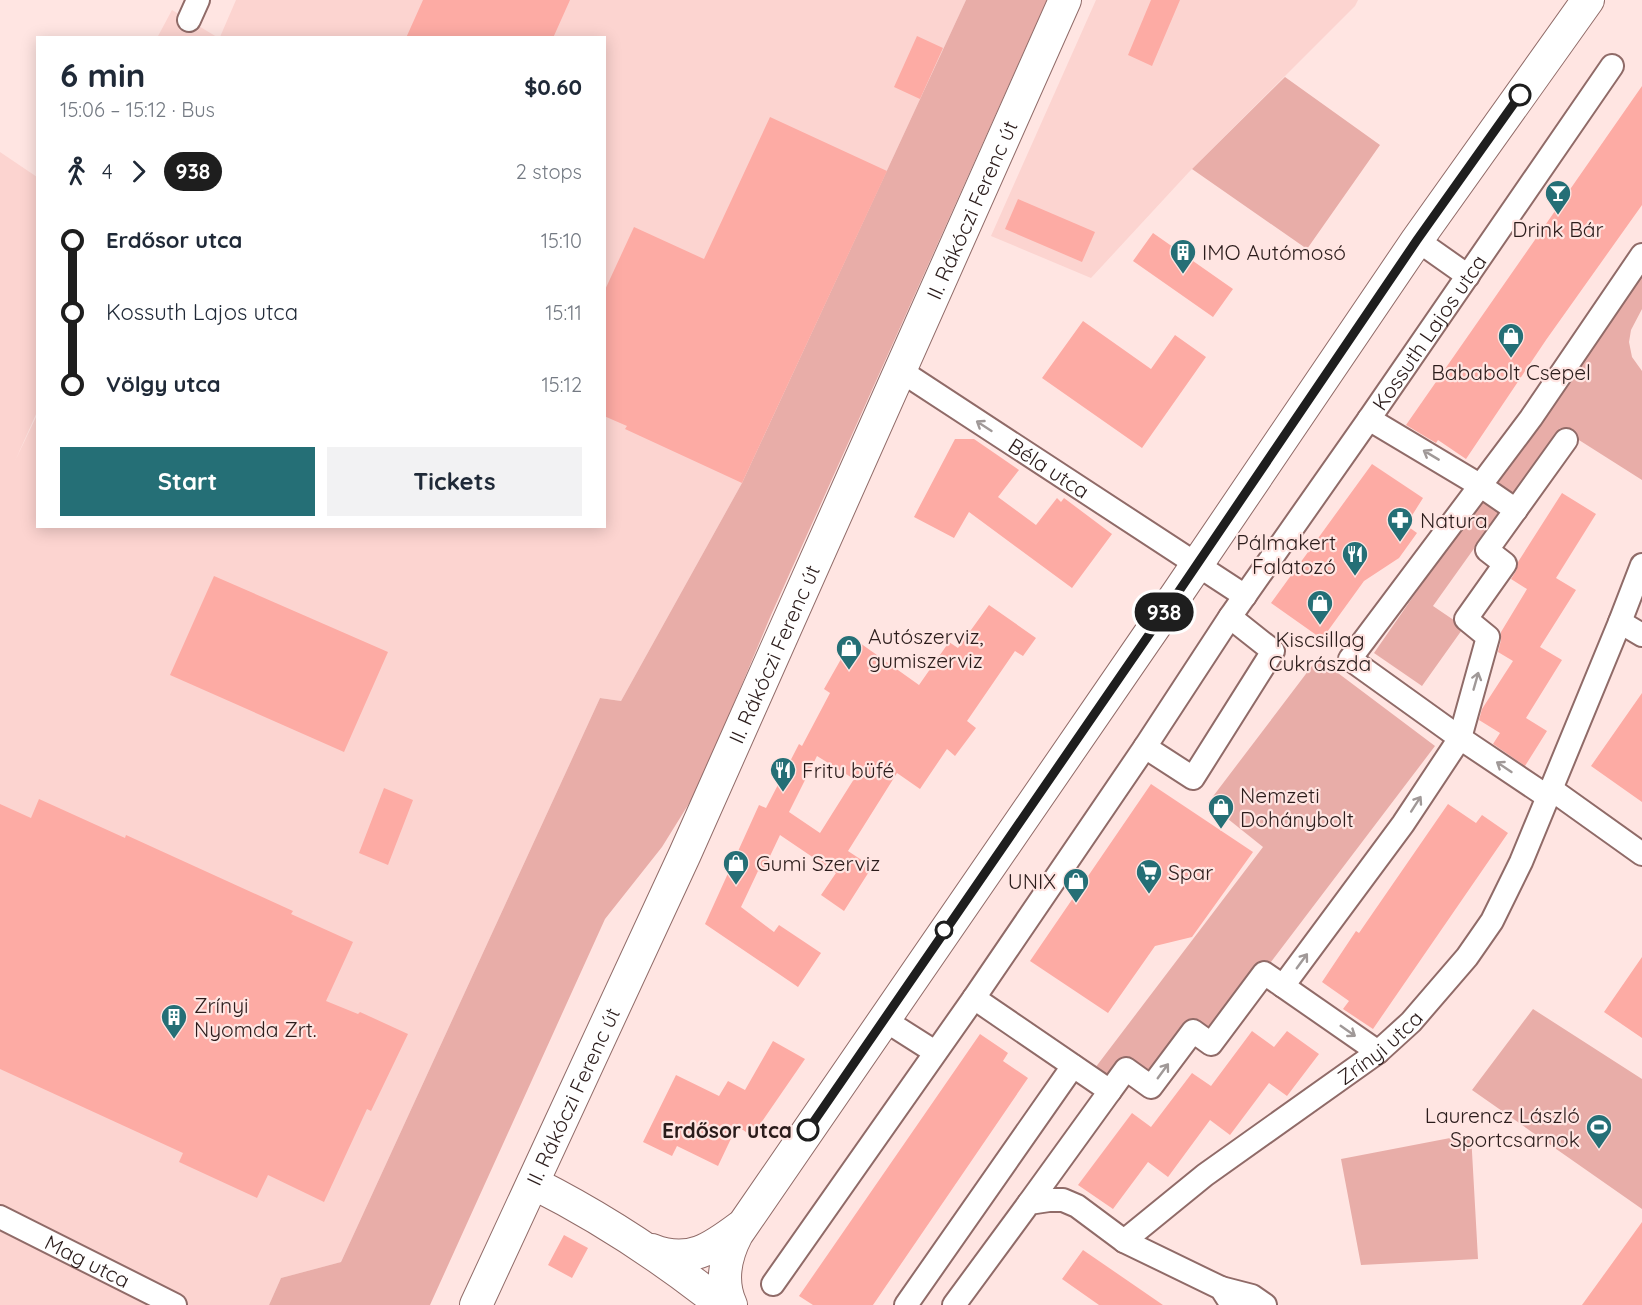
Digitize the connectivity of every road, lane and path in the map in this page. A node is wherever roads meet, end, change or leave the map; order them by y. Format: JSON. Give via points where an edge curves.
{"nodes":[{"id":1,"x":1065,"y":0,"type":"edge"},
{"id":2,"x":1588,"y":0,"type":"edge"},
{"id":3,"x":1612,"y":66,"type":"dead end"},
{"id":4,"x":1417,"y":240,"type":"junction"},
{"id":5,"x":1642,"y":255,"type":"edge"},
{"id":6,"x":1468,"y":276,"type":"junction"},
{"id":7,"x":901,"y":371,"type":"junction"},
{"id":8,"x":1369,"y":419,"type":"junction"},
{"id":9,"x":1566,"y":440,"type":"dead end"},
{"id":10,"x":1481,"y":486,"type":"junction"},
{"id":11,"x":1516,"y":510,"type":"junction"},
{"id":12,"x":1196,"y":565,"type":"junction"},
{"id":13,"x":1642,"y":565,"type":"edge"},
{"id":14,"x":1245,"y":596,"type":"junction"},
{"id":15,"x":1230,"y":617,"type":"junction"},
{"id":16,"x":1620,"y":622,"type":"junction"},
{"id":17,"x":1642,"y":635,"type":"edge"},
{"id":18,"x":1460,"y":738,"type":"junction"},
{"id":19,"x":1145,"y":747,"type":"junction"},
{"id":20,"x":1549,"y":793,"type":"junction"},
{"id":21,"x":1642,"y":854,"type":"edge"},
{"id":22,"x":1283,"y":987,"type":"junction"},
{"id":23,"x":974,"y":998,"type":"junction"},
{"id":24,"x":883,"y":1019,"type":"junction"},
{"id":25,"x":935,"y":1052,"type":"junction"},
{"id":26,"x":1378,"y":1052,"type":"junction"},
{"id":27,"x":1073,"y":1066,"type":"junction"},
{"id":28,"x":1110,"y":1091,"type":"junction"},
{"id":29,"x":533,"y":1183,"type":"junction"},
{"id":30,"x":1029,"y":1203,"type":"junction"},
{"id":31,"x":0,"y":1217,"type":"edge"},
{"id":32,"x":746,"y":1222,"type":"junction"},
{"id":33,"x":1124,"y":1242,"type":"junction"},
{"id":34,"x":646,"y":1247,"type":"junction"},
{"id":35,"x":773,"y":1284,"type":"dead end"},
{"id":36,"x":1226,"y":1297,"type":"edge"},
{"id":37,"x":175,"y":1305,"type":"edge"},
{"id":38,"x":476,"y":1305,"type":"edge"},
{"id":39,"x":722,"y":1305,"type":"edge"},
{"id":40,"x":731,"y":1305,"type":"edge"},
{"id":41,"x":906,"y":1305,"type":"edge"},
{"id":42,"x":954,"y":1305,"type":"edge"},
{"id":43,"x":1265,"y":1305,"type":"edge"}],
"edges":[{"from":1,"to":7,"type":"street","name":"II. Rákóczi Ferenc út"},
{"from":2,"to":4,"type":"street"},
{"from":3,"to":6,"type":"street","name":"Kossuth Lajos utca"},
{"from":4,"to":6,"type":"street"},
{"from":4,"to":12,"type":"street"},
{"from":5,"to":10,"type":"street"},
{"from":6,"to":8,"type":"street","name":"Kossuth Lajos utca"},
{"from":12,"to":7,"type":"street","name":"Béla utca","one_way":true},
{"from":7,"to":29,"type":"street","name":"II. Rákóczi Ferenc út","via":[[686,854]]},
{"from":10,"to":8,"type":"street","one_way":true},
{"from":8,"to":14,"type":"street","name":"Kossuth Lajos utca"},
{"from":9,"to":11,"type":"street"},
{"from":10,"to":11,"type":"street"},
{"from":10,"to":18,"type":"street","via":[[1350,659]]},
{"from":18,"to":11,"type":"street","one_way":true,"via":[[1488,637],[1466,619],[1504,564],[1487,550]]},
{"from":12,"to":14,"type":"street","name":"Béla utca"},
{"from":12,"to":24,"type":"street"},
{"from":13,"to":16,"type":"street","name":"Zrínyi utca"},
{"from":14,"to":15,"type":"street","name":"Kossuth Lajos utca"},
{"from":15,"to":19,"type":"street","name":"Kossuth Lajos utca"},
{"from":15,"to":19,"type":"street","via":[[1273,651],[1193,778]]},
{"from":16,"to":17,"type":"street"},
{"from":16,"to":20,"type":"street","name":"Zrínyi utca"},
{"from":20,"to":18,"type":"street","one_way":true},
{"from":22,"to":18,"type":"street","one_way":true,"via":[[1403,824]]},
{"from":19,"to":23,"type":"street","name":"Kossuth Lajos utca"},
{"from":20,"to":21,"type":"street"},
{"from":20,"to":26,"type":"street","name":"Zrínyi utca","via":[[1492,921],[1435,997]]},
{"from":22,"to":26,"type":"street","one_way":true},
{"from":28,"to":22,"type":"street","one_way":true,"via":[[1126,1069],[1151,1088],[1193,1031],[1211,1044],[1264,973]]},
{"from":23,"to":25,"type":"street","name":"Kossuth Lajos utca"},
{"from":23,"to":27,"type":"street"},
{"from":24,"to":25,"type":"street"},
{"from":24,"to":32,"type":"street"},
{"from":25,"to":35,"type":"street","name":"Kossuth Lajos utca"},
{"from":26,"to":33,"type":"street","name":"Zrínyi utca","via":[[1212,1170]]},
{"from":27,"to":28,"type":"street"},
{"from":27,"to":41,"type":"street"},
{"from":28,"to":30,"type":"street"},
{"from":29,"to":34,"type":"street"},
{"from":29,"to":38,"type":"street","name":"II. Rákóczi Ferenc út"},
{"from":30,"to":33,"type":"street","via":[[1063,1200]]},
{"from":30,"to":42,"type":"street"},
{"from":31,"to":37,"type":"street","name":"Mag utca"},
{"from":32,"to":34,"type":"street","via":[[723,1241],[690,1255],[660,1253]]},
{"from":32,"to":40,"type":"street","via":[[730,1247],[726,1264],[725,1282]]},
{"from":33,"to":36,"type":"street"},
{"from":34,"to":39,"type":"street"},
{"from":36,"to":43,"type":"street","via":[[1252,1296]]}]}
